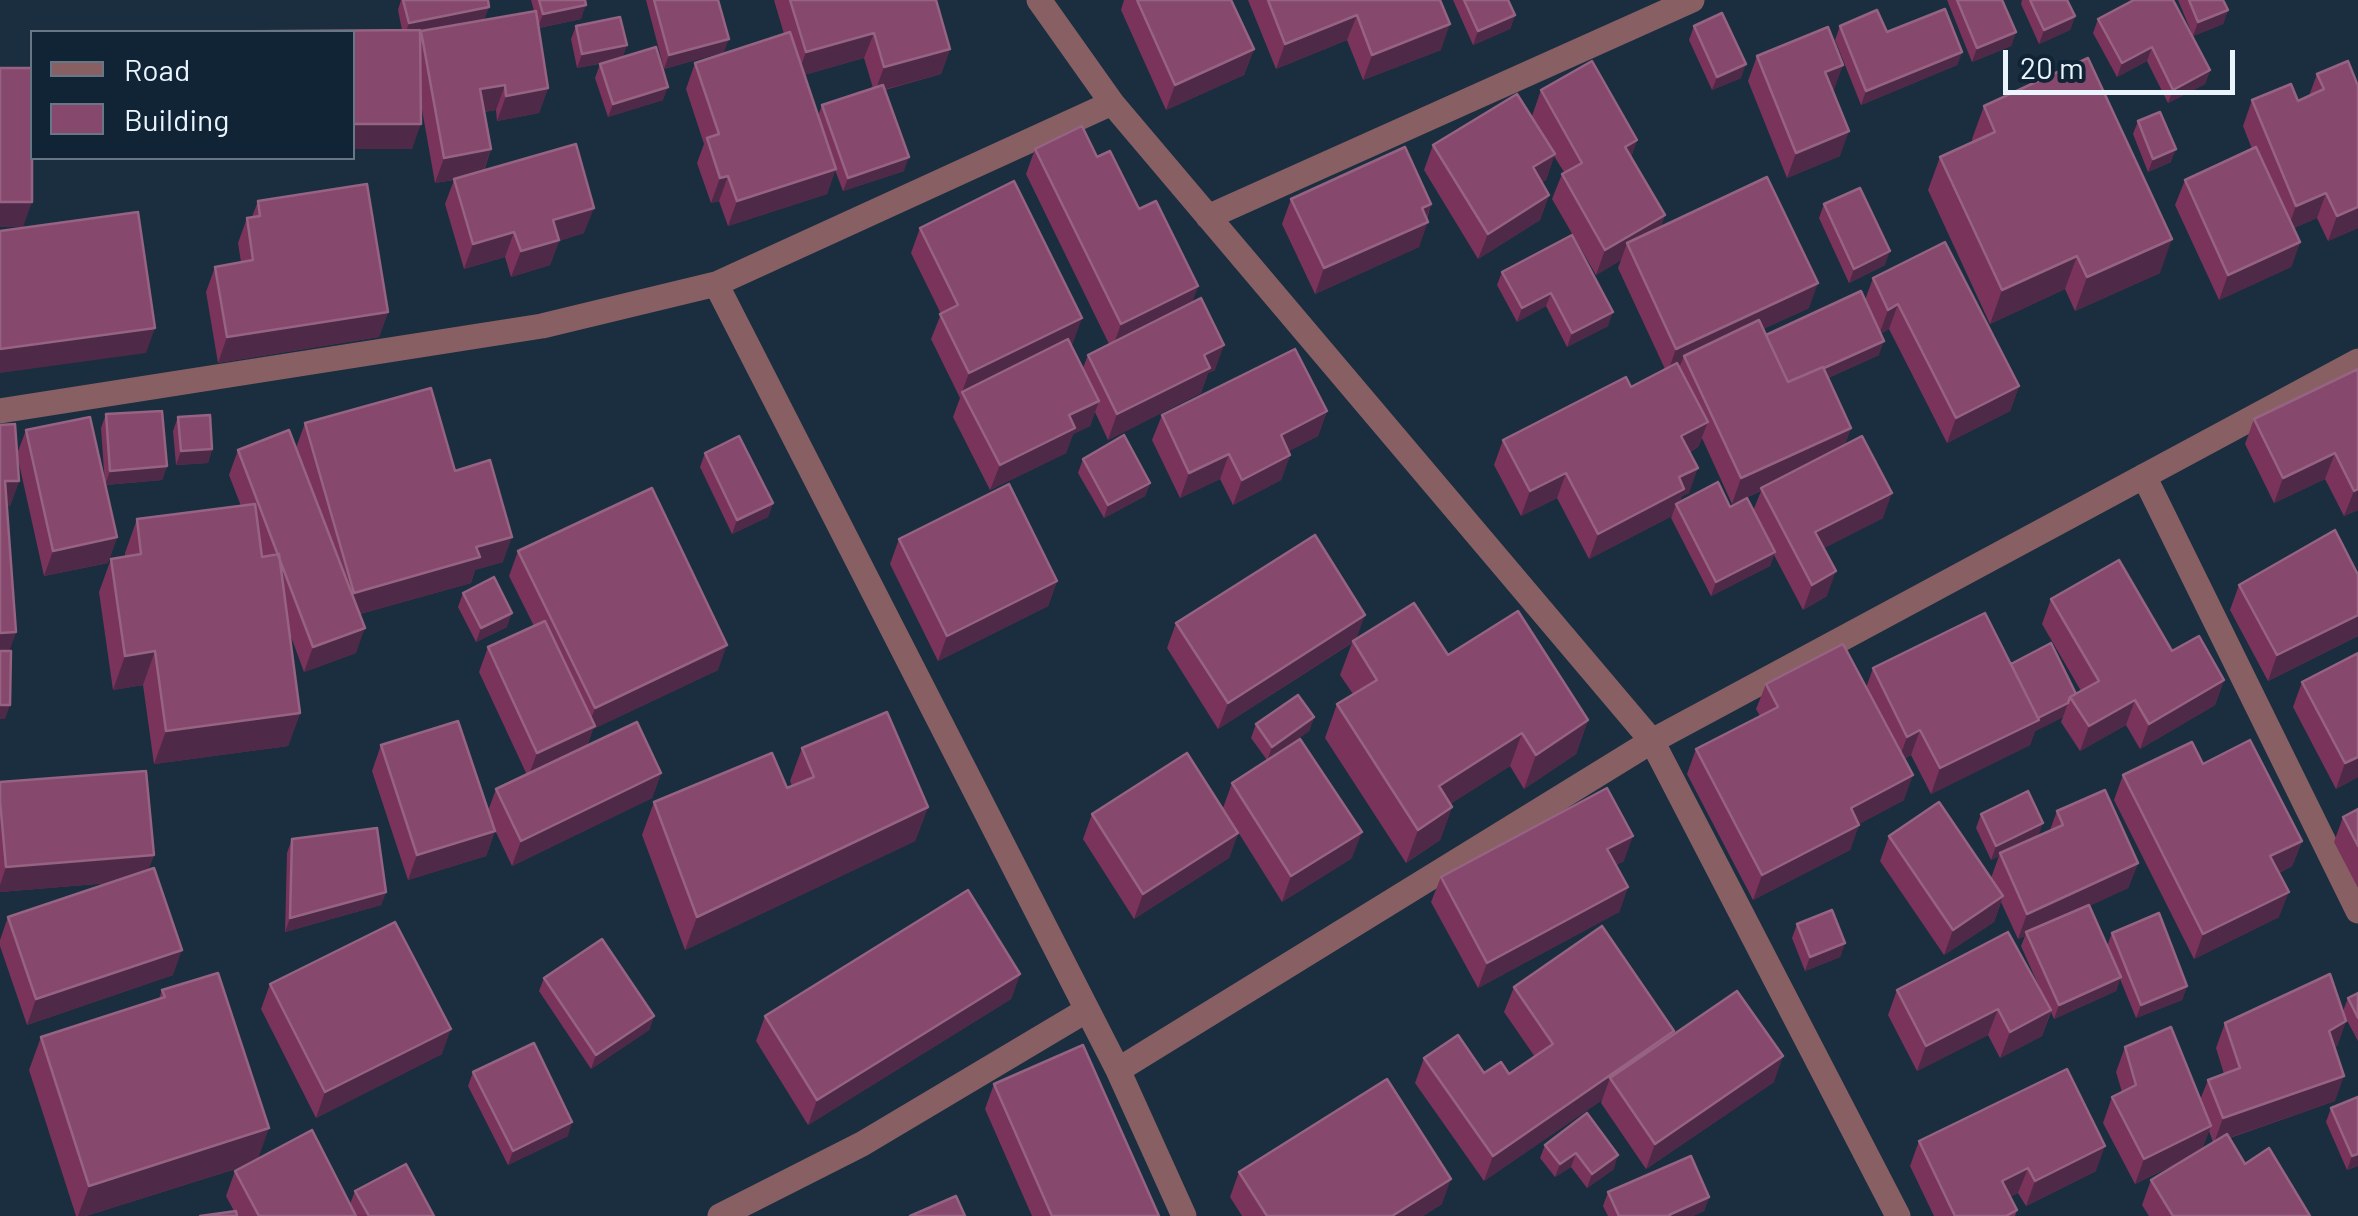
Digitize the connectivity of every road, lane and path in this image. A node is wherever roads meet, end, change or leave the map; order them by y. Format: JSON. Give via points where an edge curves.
{"nodes":[{"id":1,"x":1039,"y":0,"type":"edge"},
{"id":2,"x":1692,"y":0,"type":"edge"},
{"id":3,"x":1112,"y":104,"type":"junction"},
{"id":4,"x":1208,"y":217,"type":"junction"},
{"id":5,"x":716,"y":284,"type":"junction"},
{"id":6,"x":2358,"y":361,"type":"edge"},
{"id":7,"x":0,"y":411,"type":"edge"},
{"id":8,"x":2144,"y":476,"type":"junction"},
{"id":9,"x":1652,"y":741,"type":"junction"},
{"id":10,"x":2358,"y":911,"type":"edge"},
{"id":11,"x":1087,"y":1010,"type":"junction"},
{"id":12,"x":1118,"y":1070,"type":"junction"},
{"id":13,"x":720,"y":1216,"type":"edge"},
{"id":14,"x":1184,"y":1216,"type":"edge"},
{"id":15,"x":1898,"y":1216,"type":"edge"}],
"edges":[{"from":1,"to":3,"type":"street"},
{"from":2,"to":4,"type":"street"},
{"from":3,"to":4,"type":"street"},
{"from":3,"to":5,"type":"street"},
{"from":4,"to":9,"type":"street"},
{"from":5,"to":7,"type":"street","via":[[542,326]]},
{"from":5,"to":11,"type":"street"},
{"from":6,"to":8,"type":"street"},
{"from":8,"to":9,"type":"street"},
{"from":8,"to":10,"type":"street"},
{"from":9,"to":12,"type":"street"},
{"from":9,"to":15,"type":"street"},
{"from":11,"to":12,"type":"street"},
{"from":11,"to":13,"type":"street","via":[[862,1144]]},
{"from":12,"to":14,"type":"street"}]}
